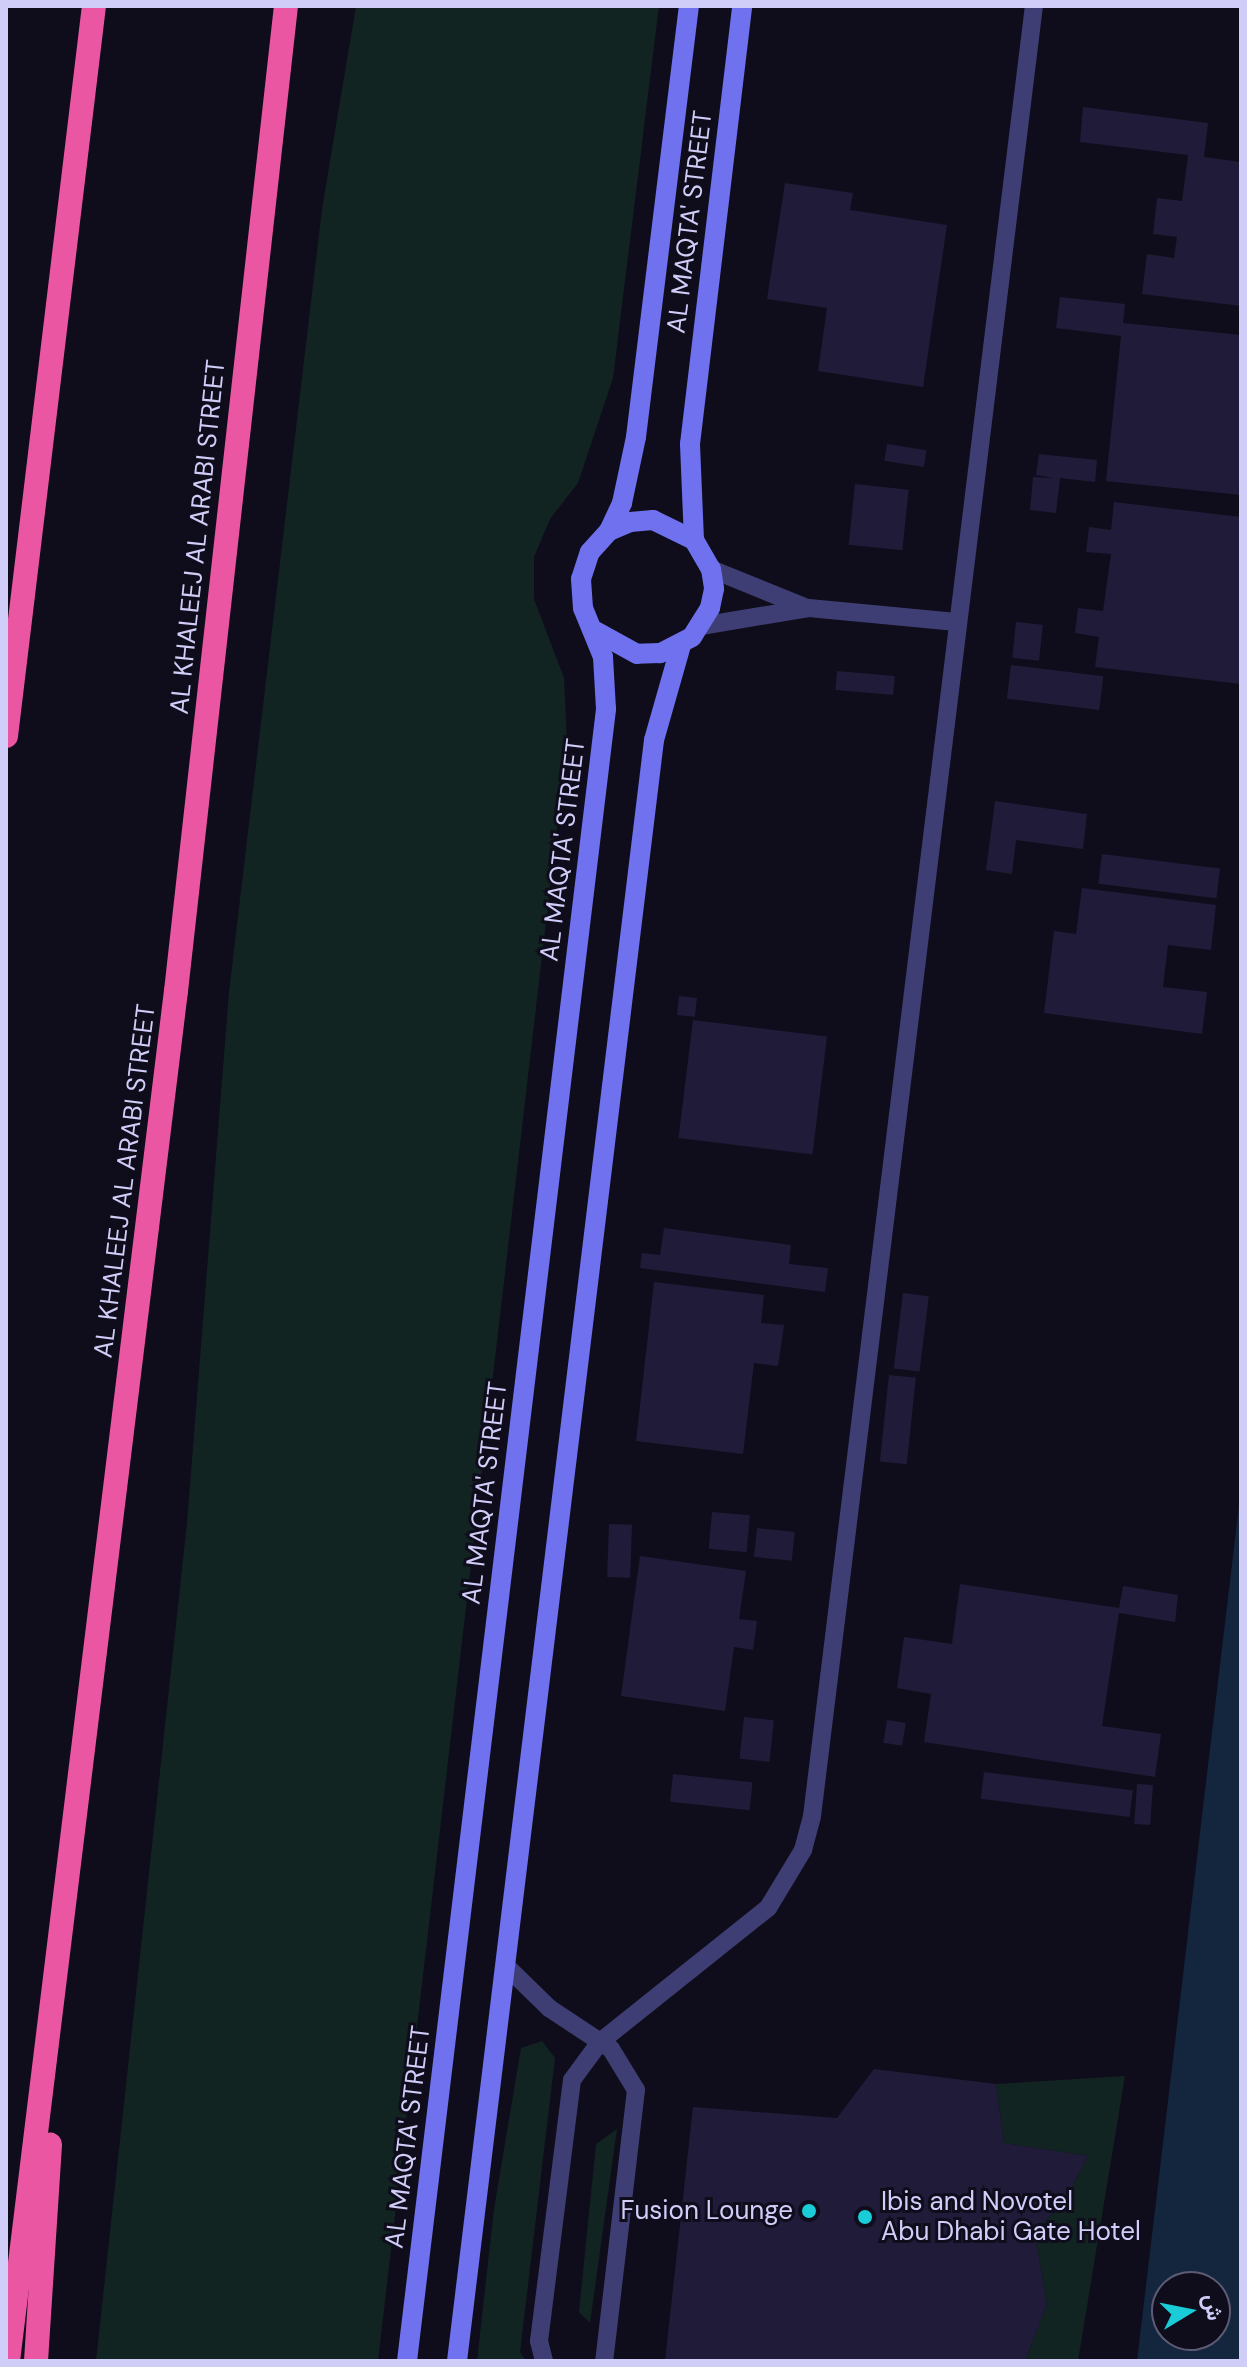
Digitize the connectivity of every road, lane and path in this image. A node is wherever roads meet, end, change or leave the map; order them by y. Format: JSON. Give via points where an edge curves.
{"nodes":[{"id":1,"x":94,"y":6,"type":"edge"},
{"id":2,"x":286,"y":6,"type":"edge"},
{"id":3,"x":689,"y":6,"type":"edge"},
{"id":4,"x":742,"y":6,"type":"edge"},
{"id":5,"x":1034,"y":6,"type":"edge"},
{"id":6,"x":609,"y":531,"type":"junction"},
{"id":7,"x":694,"y":540,"type":"junction"},
{"id":8,"x":711,"y":569,"type":"junction"},
{"id":9,"x":809,"y":608,"type":"junction"},
{"id":10,"x":956,"y":622,"type":"junction"},
{"id":11,"x":701,"y":626,"type":"junction"},
{"id":12,"x":597,"y":632,"type":"junction"},
{"id":13,"x":681,"y":645,"type":"junction"},
{"id":14,"x":6,"y":736,"type":"edge"},
{"id":15,"x":64,"y":1902,"type":"junction"},
{"id":16,"x":505,"y":1965,"type":"junction"},
{"id":17,"x":600,"y":2042,"type":"junction"},
{"id":18,"x":8,"y":2361,"type":"edge"},
{"id":19,"x":36,"y":2361,"type":"edge"},
{"id":20,"x":407,"y":2361,"type":"edge"},
{"id":21,"x":457,"y":2361,"type":"edge"},
{"id":22,"x":544,"y":2361,"type":"edge"},
{"id":23,"x":604,"y":2361,"type":"edge"}],
"edges":[{"from":1,"to":14,"type":"highway"},
{"from":2,"to":15,"type":"highway","name":"AL KHALEEJ AL ARABI STREET","via":[[174,1005]]},
{"from":3,"to":6,"type":"street","name":"AL MAQTA' STREET","via":[[636,437],[622,503]]},
{"from":4,"to":7,"type":"street","name":"AL MAQTA' STREET","via":[[690,444]]},
{"from":5,"to":10,"type":"lane"},
{"from":6,"to":7,"type":"street","via":[[653,520]]},
{"from":6,"to":12,"type":"street","via":[[590,552],[581,579],[583,608]]},
{"from":7,"to":8,"type":"street"},
{"from":8,"to":9,"type":"lane"},
{"from":8,"to":11,"type":"street","via":[[714,589]]},
{"from":9,"to":10,"type":"lane"},
{"from":9,"to":11,"type":"lane"},
{"from":10,"to":17,"type":"lane","via":[[812,1816],[803,1850],[768,1908]]},
{"from":11,"to":13,"type":"street"},
{"from":12,"to":13,"type":"street","via":[[637,654]]},
{"from":12,"to":20,"type":"street","name":"AL MAQTA' STREET","via":[[607,683],[605,722]]},
{"from":13,"to":16,"type":"street","via":[[654,740]]},
{"from":15,"to":18,"type":"highway","name":"AL KHALEEJ AL ARABI STREET"},
{"from":15,"to":19,"type":"highway"},
{"from":16,"to":17,"type":"lane","via":[[549,2008]]},
{"from":16,"to":21,"type":"street"},
{"from":17,"to":22,"type":"lane","via":[[584,2060],[568,2094],[539,2341]]},
{"from":17,"to":23,"type":"lane","via":[[631,2074],[637,2107]]}]}
